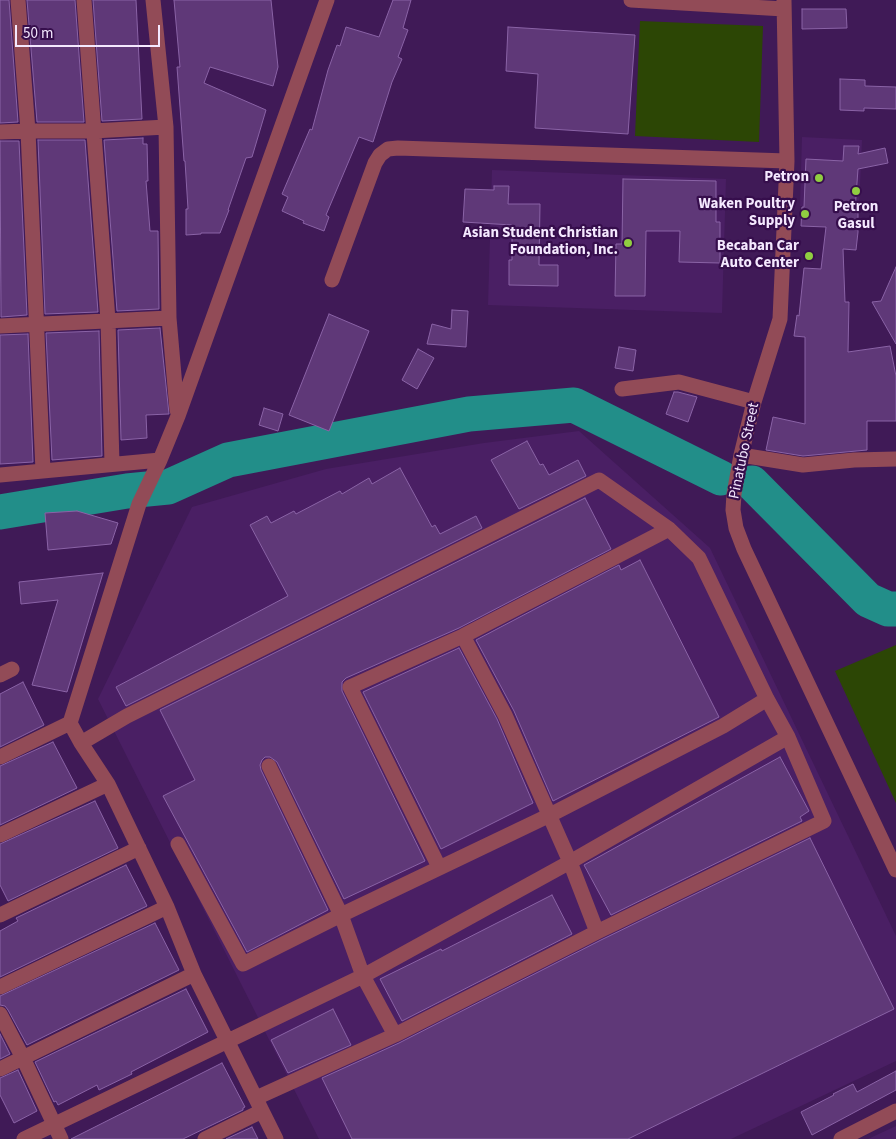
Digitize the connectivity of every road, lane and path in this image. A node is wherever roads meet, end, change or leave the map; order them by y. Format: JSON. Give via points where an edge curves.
{"nodes":[{"id":1,"x":18,"y":0,"type":"edge"},
{"id":2,"x":84,"y":0,"type":"edge"},
{"id":3,"x":153,"y":0,"type":"edge"},
{"id":4,"x":327,"y":0,"type":"edge"},
{"id":5,"x":631,"y":0,"type":"edge"},
{"id":6,"x":784,"y":5,"type":"edge"},
{"id":7,"x":166,"y":127,"type":"junction"},
{"id":8,"x":28,"y":131,"type":"junction"},
{"id":9,"x":93,"y":131,"type":"junction"},
{"id":10,"x":0,"y":132,"type":"edge"},
{"id":11,"x":787,"y":160,"type":"junction"},
{"id":12,"x":332,"y":280,"type":"dead end"},
{"id":13,"x":169,"y":318,"type":"junction"},
{"id":14,"x":108,"y":320,"type":"junction"},
{"id":15,"x":36,"y":324,"type":"junction"},
{"id":16,"x":0,"y":326,"type":"edge"},
{"id":17,"x":622,"y":389,"type":"dead end"},
{"id":18,"x":754,"y":402,"type":"junction"},
{"id":19,"x":178,"y":416,"type":"junction"},
{"id":20,"x":741,"y":455,"type":"junction"},
{"id":21,"x":896,"y":459,"type":"edge"},
{"id":22,"x":160,"y":460,"type":"junction"},
{"id":23,"x":112,"y":464,"type":"junction"},
{"id":24,"x":43,"y":471,"type":"junction"},
{"id":25,"x":0,"y":475,"type":"edge"},
{"id":26,"x":669,"y":529,"type":"junction"},
{"id":27,"x":463,"y":636,"type":"junction"},
{"id":28,"x":767,"y":699,"type":"junction"},
{"id":29,"x":70,"y":723,"type":"junction"},
{"id":30,"x":788,"y":737,"type":"junction"},
{"id":31,"x":81,"y":743,"type":"junction"},
{"id":32,"x":0,"y":757,"type":"edge"},
{"id":33,"x":269,"y":766,"type":"dead end"},
{"id":34,"x":108,"y":784,"type":"junction"},
{"id":35,"x":550,"y":815,"type":"junction"},
{"id":36,"x":0,"y":835,"type":"edge"},
{"id":37,"x":178,"y":844,"type":"dead end"},
{"id":38,"x":139,"y":848,"type":"junction"},
{"id":39,"x":570,"y":862,"type":"junction"},
{"id":40,"x":439,"y":868,"type":"junction"},
{"id":41,"x":896,"y":870,"type":"edge"},
{"id":42,"x":167,"y":908,"type":"junction"},
{"id":43,"x":0,"y":915,"type":"edge"},
{"id":44,"x":341,"y":915,"type":"junction"},
{"id":45,"x":597,"y":932,"type":"junction"},
{"id":46,"x":194,"y":974,"type":"junction"},
{"id":47,"x":362,"y":976,"type":"junction"},
{"id":48,"x":0,"y":987,"type":"edge"},
{"id":49,"x":0,"y":1014,"type":"edge"},
{"id":50,"x":395,"y":1035,"type":"junction"},
{"id":51,"x":227,"y":1040,"type":"junction"},
{"id":52,"x":23,"y":1058,"type":"junction"},
{"id":53,"x":0,"y":1069,"type":"edge"},
{"id":54,"x":259,"y":1104,"type":"junction"},
{"id":55,"x":896,"y":1111,"type":"edge"},
{"id":56,"x":54,"y":1124,"type":"junction"},
{"id":57,"x":844,"y":1138,"type":"edge"},
{"id":58,"x":24,"y":1139,"type":"edge"},
{"id":59,"x":61,"y":1139,"type":"edge"},
{"id":60,"x":205,"y":1139,"type":"edge"},
{"id":61,"x":276,"y":1139,"type":"edge"}],
"edges":[{"from":1,"to":8,"type":"street"},
{"from":2,"to":9,"type":"street"},
{"from":3,"to":7,"type":"street"},
{"from":4,"to":19,"type":"street"},
{"from":5,"to":6,"type":"street"},
{"from":6,"to":11,"type":"street","name":"Pinatubo Street"},
{"from":7,"to":9,"type":"street"},
{"from":7,"to":13,"type":"street"},
{"from":8,"to":9,"type":"street"},
{"from":8,"to":10,"type":"street"},
{"from":8,"to":15,"type":"street"},
{"from":9,"to":14,"type":"street"},
{"from":11,"to":12,"type":"street","via":[[388,149],[375,163]]},
{"from":11,"to":18,"type":"street","name":"Pinatubo Street","via":[[780,319]]},
{"from":13,"to":14,"type":"street"},
{"from":13,"to":19,"type":"street"},
{"from":14,"to":15,"type":"street"},
{"from":14,"to":23,"type":"street"},
{"from":15,"to":16,"type":"street"},
{"from":15,"to":24,"type":"street"},
{"from":17,"to":18,"type":"street","via":[[679,382]]},
{"from":18,"to":20,"type":"street","name":"Pinatubo Street"},
{"from":19,"to":22,"type":"street"},
{"from":20,"to":21,"type":"street","via":[[803,465]]},
{"from":20,"to":41,"type":"street","name":"Pinatubo Street","via":[[734,494],[736,528]]},
{"from":22,"to":23,"type":"street"},
{"from":22,"to":29,"type":"street","via":[[139,504]]},
{"from":23,"to":24,"type":"street"},
{"from":24,"to":25,"type":"street"},
{"from":26,"to":27,"type":"street"},
{"from":26,"to":28,"type":"street","via":[[699,558]]},
{"from":26,"to":31,"type":"street","via":[[599,480],[127,716]]},
{"from":27,"to":35,"type":"street","via":[[505,716]]},
{"from":27,"to":40,"type":"street","via":[[350,687]]},
{"from":28,"to":30,"type":"street"},
{"from":28,"to":35,"type":"street","via":[[723,726]]},
{"from":29,"to":31,"type":"street"},
{"from":29,"to":32,"type":"street"},
{"from":30,"to":39,"type":"street"},
{"from":30,"to":45,"type":"street","via":[[824,821]]},
{"from":31,"to":34,"type":"street"},
{"from":33,"to":44,"type":"street"},
{"from":34,"to":36,"type":"street"},
{"from":34,"to":38,"type":"street"},
{"from":35,"to":39,"type":"street"},
{"from":35,"to":40,"type":"street"},
{"from":37,"to":44,"type":"street","via":[[244,964]]},
{"from":38,"to":42,"type":"street"},
{"from":38,"to":43,"type":"street"},
{"from":39,"to":45,"type":"street"},
{"from":39,"to":47,"type":"street"},
{"from":40,"to":44,"type":"street"},
{"from":42,"to":46,"type":"street"},
{"from":42,"to":48,"type":"street"},
{"from":44,"to":47,"type":"street"},
{"from":45,"to":50,"type":"street"},
{"from":46,"to":51,"type":"street"},
{"from":46,"to":52,"type":"street"},
{"from":47,"to":50,"type":"street"},
{"from":47,"to":51,"type":"street"},
{"from":49,"to":52,"type":"street"},
{"from":50,"to":54,"type":"street"},
{"from":51,"to":54,"type":"street"},
{"from":51,"to":56,"type":"street"},
{"from":52,"to":53,"type":"street"},
{"from":52,"to":56,"type":"street"},
{"from":54,"to":60,"type":"street"},
{"from":54,"to":61,"type":"street"},
{"from":55,"to":57,"type":"street"},
{"from":56,"to":58,"type":"street"},
{"from":56,"to":59,"type":"street"}]}
